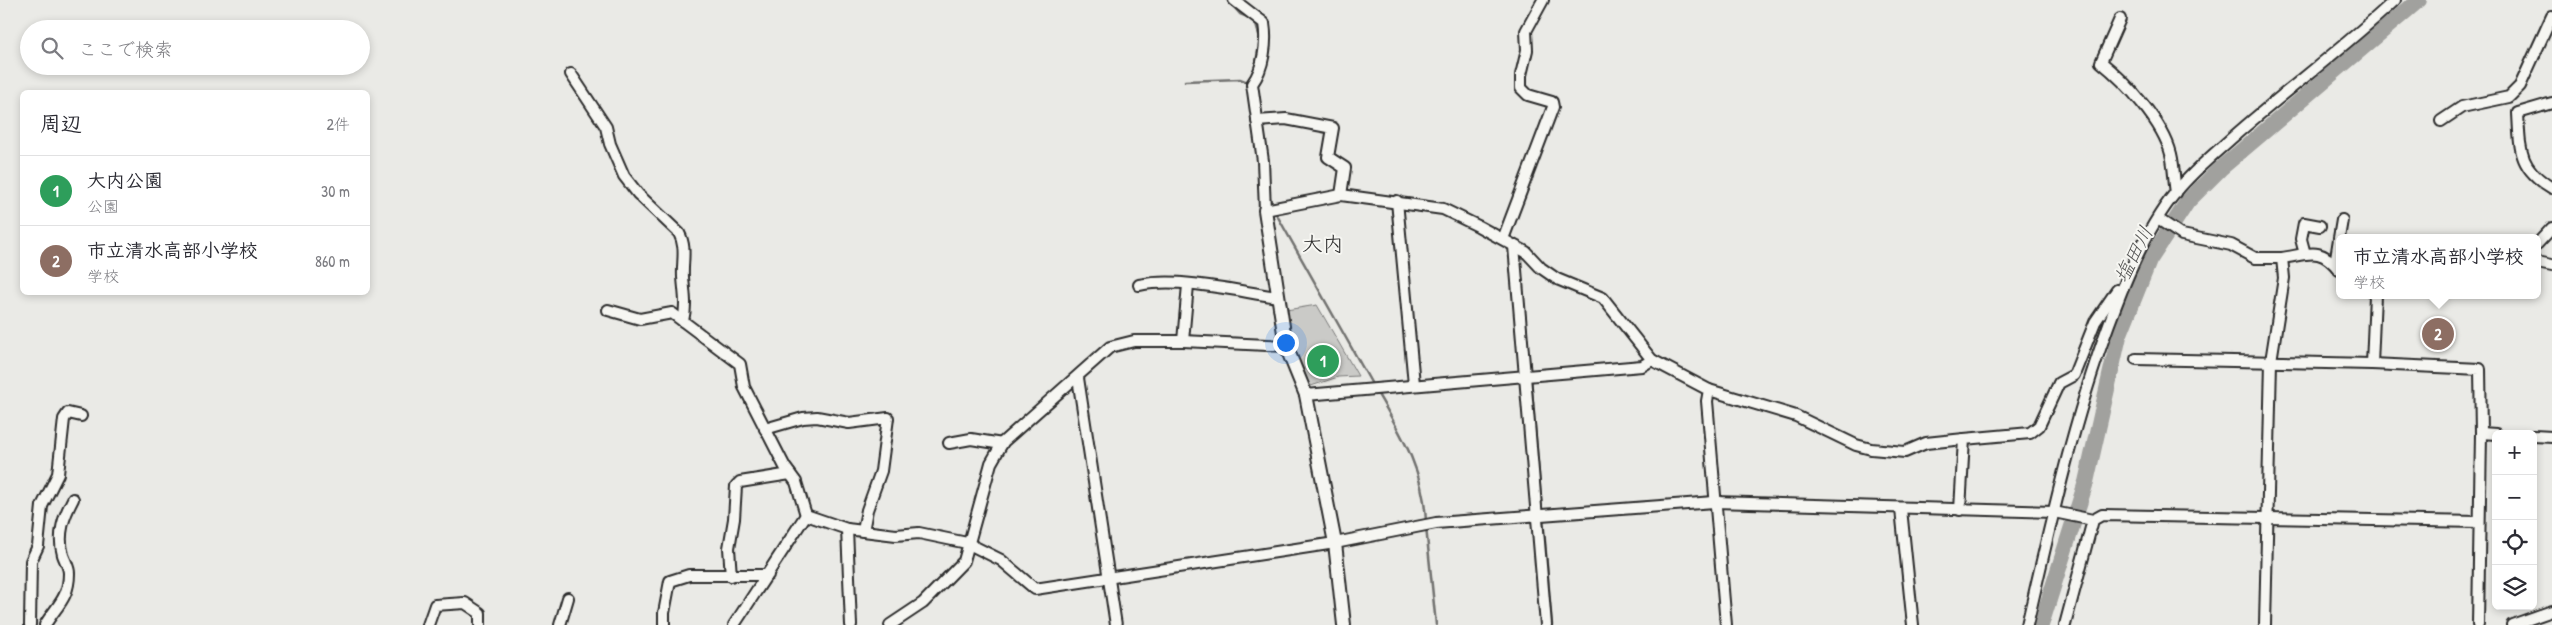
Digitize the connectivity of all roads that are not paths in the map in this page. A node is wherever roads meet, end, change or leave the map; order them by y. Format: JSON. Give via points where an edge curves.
{"nodes":[{"id":1,"x":1234,"y":0,"type":"edge"},
{"id":2,"x":1543,"y":0,"type":"edge"},
{"id":3,"x":2395,"y":0,"type":"edge"},
{"id":4,"x":2552,"y":16,"type":"edge"},
{"id":5,"x":2120,"y":19,"type":"dead end"},
{"id":6,"x":571,"y":74,"type":"dead end"},
{"id":7,"x":2552,"y":104,"type":"edge"},
{"id":8,"x":1257,"y":121,"type":"junction"},
{"id":9,"x":2441,"y":121,"type":"dead end"},
{"id":10,"x":2552,"y":188,"type":"edge"},
{"id":11,"x":2176,"y":192,"type":"junction"},
{"id":12,"x":1341,"y":196,"type":"junction"},
{"id":13,"x":1397,"y":201,"type":"junction"},
{"id":14,"x":1264,"y":210,"type":"junction"},
{"id":15,"x":2160,"y":220,"type":"junction"},
{"id":16,"x":2342,"y":220,"type":"dead end"},
{"id":17,"x":2320,"y":226,"type":"dead end"},
{"id":18,"x":2552,"y":228,"type":"edge"},
{"id":19,"x":2340,"y":234,"type":"edge"},
{"id":20,"x":1503,"y":240,"type":"junction"},
{"id":21,"x":2541,"y":240,"type":"edge"},
{"id":22,"x":1514,"y":246,"type":"junction"},
{"id":23,"x":2306,"y":254,"type":"junction"},
{"id":24,"x":2282,"y":258,"type":"junction"},
{"id":25,"x":2336,"y":266,"type":"edge"},
{"id":26,"x":2127,"y":276,"type":"junction"},
{"id":27,"x":1139,"y":285,"type":"dead end"},
{"id":28,"x":1188,"y":285,"type":"junction"},
{"id":29,"x":1278,"y":297,"type":"junction"},
{"id":30,"x":2375,"y":299,"type":"edge"},
{"id":31,"x":608,"y":310,"type":"dead end"},
{"id":32,"x":684,"y":320,"type":"junction"},
{"id":33,"x":1183,"y":341,"type":"junction"},
{"id":34,"x":1286,"y":346,"type":"junction"},
{"id":35,"x":2136,"y":359,"type":"dead end"},
{"id":36,"x":1652,"y":360,"type":"junction"},
{"id":37,"x":2271,"y":361,"type":"junction"},
{"id":38,"x":2372,"y":364,"type":"junction"},
{"id":39,"x":1524,"y":375,"type":"junction"},
{"id":40,"x":1078,"y":378,"type":"junction"},
{"id":41,"x":1414,"y":384,"type":"junction"},
{"id":42,"x":1709,"y":390,"type":"junction"},
{"id":43,"x":1306,"y":395,"type":"junction"},
{"id":44,"x":81,"y":416,"type":"dead end"},
{"id":45,"x":765,"y":429,"type":"junction"},
{"id":46,"x":2481,"y":433,"type":"junction"},
{"id":47,"x":2492,"y":434,"type":"edge"},
{"id":48,"x":2537,"y":436,"type":"edge"},
{"id":49,"x":2552,"y":437,"type":"edge"},
{"id":50,"x":1964,"y":439,"type":"junction"},
{"id":51,"x":948,"y":443,"type":"dead end"},
{"id":52,"x":1002,"y":444,"type":"junction"},
{"id":53,"x":790,"y":474,"type":"junction"},
{"id":54,"x":73,"y":499,"type":"dead end"},
{"id":55,"x":1714,"y":502,"type":"junction"},
{"id":56,"x":1901,"y":509,"type":"junction"},
{"id":57,"x":1960,"y":510,"type":"junction"},
{"id":58,"x":2055,"y":512,"type":"junction"},
{"id":59,"x":806,"y":516,"type":"junction"},
{"id":60,"x":1537,"y":516,"type":"junction"},
{"id":61,"x":2266,"y":516,"type":"junction"},
{"id":62,"x":2089,"y":520,"type":"junction"},
{"id":63,"x":2479,"y":522,"type":"junction"},
{"id":64,"x":848,"y":529,"type":"junction"},
{"id":65,"x":863,"y":531,"type":"junction"},
{"id":66,"x":967,"y":543,"type":"junction"},
{"id":67,"x":1335,"y":543,"type":"junction"},
{"id":68,"x":768,"y":575,"type":"junction"},
{"id":69,"x":731,"y":576,"type":"junction"},
{"id":70,"x":1109,"y":578,"type":"junction"},
{"id":71,"x":568,"y":598,"type":"dead end"},
{"id":72,"x":2552,"y":611,"type":"edge"},
{"id":73,"x":30,"y":625,"type":"edge"},
{"id":74,"x":45,"y":625,"type":"edge"},
{"id":75,"x":428,"y":625,"type":"edge"},
{"id":76,"x":480,"y":625,"type":"edge"},
{"id":77,"x":560,"y":625,"type":"edge"},
{"id":78,"x":664,"y":625,"type":"edge"},
{"id":79,"x":734,"y":625,"type":"edge"},
{"id":80,"x":851,"y":625,"type":"edge"},
{"id":81,"x":890,"y":625,"type":"edge"},
{"id":82,"x":1116,"y":625,"type":"edge"},
{"id":83,"x":1344,"y":625,"type":"edge"},
{"id":84,"x":1546,"y":625,"type":"edge"},
{"id":85,"x":1726,"y":625,"type":"edge"},
{"id":86,"x":1913,"y":625,"type":"edge"},
{"id":87,"x":2027,"y":625,"type":"edge"},
{"id":88,"x":2066,"y":625,"type":"edge"},
{"id":89,"x":2265,"y":625,"type":"edge"},
{"id":90,"x":2478,"y":625,"type":"edge"},
{"id":91,"x":2512,"y":625,"type":"edge"}],
"edges":[{"from":1,"to":8,"type":"street","via":[[1264,23],[1266,32],[1258,76],[1252,84]]},
{"from":2,"to":20,"type":"street","via":[[1526,31],[1527,50],[1520,88],[1528,95],[1552,102],[1553,107]]},
{"from":3,"to":11,"type":"street","via":[[2283,92]]},
{"from":4,"to":9,"type":"street","via":[[2520,86],[2509,97],[2462,107]]},
{"from":5,"to":11,"type":"street","via":[[2101,62],[2114,72],[2163,133],[2171,154]]},
{"from":6,"to":32,"type":"street","via":[[606,127],[624,176],[683,240]]},
{"from":7,"to":10,"type":"street","via":[[2518,113],[2524,163]]},
{"from":8,"to":12,"type":"street","via":[[1286,119],[1333,128],[1328,157],[1345,168]]},
{"from":8,"to":14,"type":"street","via":[[1263,161]]},
{"from":11,"to":15,"type":"street"},
{"from":12,"to":13,"type":"street"},
{"from":12,"to":14,"type":"street"},
{"from":13,"to":20,"type":"street","via":[[1443,210]]},
{"from":13,"to":41,"type":"street"},
{"from":14,"to":29,"type":"street"},
{"from":15,"to":24,"type":"street","via":[[2182,235],[2231,245],[2255,258]]},
{"from":15,"to":26,"type":"street"},
{"from":16,"to":19,"type":"street"},
{"from":17,"to":23,"type":"street","via":[[2304,223],[2301,239]]},
{"from":18,"to":21,"type":"street"},
{"from":20,"to":22,"type":"street"},
{"from":22,"to":36,"type":"street","via":[[1526,252],[1540,268],[1557,279],[1603,298]]},
{"from":22,"to":39,"type":"street"},
{"from":23,"to":24,"type":"street"},
{"from":23,"to":25,"type":"street","via":[[2320,252]]},
{"from":24,"to":37,"type":"street","via":[[2284,278]]},
{"from":26,"to":50,"type":"street","via":[[2095,322],[2074,375],[2059,383],[2039,426],[2030,434]]},
{"from":26,"to":58,"type":"street","via":[[2098,351]]},
{"from":27,"to":28,"type":"street","via":[[1153,282]]},
{"from":28,"to":29,"type":"street"},
{"from":28,"to":33,"type":"street"},
{"from":29,"to":34,"type":"street"},
{"from":30,"to":38,"type":"street"},
{"from":31,"to":32,"type":"street","via":[[640,319],[672,313]]},
{"from":32,"to":45,"type":"street","via":[[740,364],[744,387]]},
{"from":33,"to":34,"type":"street"},
{"from":33,"to":40,"type":"street","via":[[1134,341],[1110,347]]},
{"from":34,"to":43,"type":"street"},
{"from":35,"to":37,"type":"street"},
{"from":36,"to":39,"type":"street","via":[[1642,366]]},
{"from":36,"to":42,"type":"street"},
{"from":37,"to":38,"type":"street"},
{"from":37,"to":61,"type":"street"},
{"from":38,"to":46,"type":"street","via":[[2480,370]]},
{"from":39,"to":41,"type":"street"},
{"from":39,"to":60,"type":"street"},
{"from":40,"to":52,"type":"street"},
{"from":40,"to":70,"type":"street"},
{"from":41,"to":43,"type":"street"},
{"from":42,"to":50,"type":"street","via":[[1796,416],[1871,449],[1905,452],[1926,443]]},
{"from":42,"to":55,"type":"street"},
{"from":43,"to":67,"type":"street"},
{"from":44,"to":73,"type":"street","via":[[68,413],[64,418],[58,474],[42,506],[38,546],[31,560]]},
{"from":45,"to":53,"type":"street"},
{"from":45,"to":65,"type":"street","via":[[803,418],[817,417],[849,423],[888,418],[881,471]]},
{"from":46,"to":47,"type":"street"},
{"from":46,"to":63,"type":"street"},
{"from":48,"to":49,"type":"street"},
{"from":50,"to":57,"type":"street"},
{"from":51,"to":52,"type":"street","via":[[971,439]]},
{"from":52,"to":66,"type":"street","via":[[991,463]]},
{"from":53,"to":59,"type":"street","via":[[796,482]]},
{"from":53,"to":69,"type":"street","via":[[740,482],[736,486],[728,548]]},
{"from":54,"to":74,"type":"street","via":[[61,533],[69,572],[63,600]]},
{"from":55,"to":56,"type":"street"},
{"from":55,"to":60,"type":"street"},
{"from":55,"to":85,"type":"street"},
{"from":56,"to":57,"type":"street"},
{"from":56,"to":86,"type":"street"},
{"from":57,"to":58,"type":"street"},
{"from":58,"to":62,"type":"street"},
{"from":58,"to":87,"type":"street"},
{"from":59,"to":64,"type":"street"},
{"from":59,"to":68,"type":"street"},
{"from":60,"to":67,"type":"street","via":[[1436,523]]},
{"from":60,"to":84,"type":"street"},
{"from":61,"to":62,"type":"street","via":[[2102,515]]},
{"from":61,"to":63,"type":"street"},
{"from":61,"to":89,"type":"street"},
{"from":62,"to":88,"type":"street"},
{"from":63,"to":90,"type":"street"},
{"from":64,"to":65,"type":"street"},
{"from":64,"to":80,"type":"street"},
{"from":65,"to":66,"type":"street","via":[[896,535],[919,533]]},
{"from":66,"to":70,"type":"street","via":[[1001,560],[1035,589]]},
{"from":66,"to":81,"type":"street","via":[[964,561],[935,593]]},
{"from":67,"to":70,"type":"street"},
{"from":67,"to":83,"type":"street"},
{"from":68,"to":69,"type":"street"},
{"from":68,"to":79,"type":"street"},
{"from":69,"to":78,"type":"street","via":[[690,575],[670,581]]},
{"from":70,"to":82,"type":"street"},
{"from":71,"to":77,"type":"street"},
{"from":72,"to":91,"type":"street"},
{"from":75,"to":76,"type":"street","via":[[435,604],[465,603],[480,613]]}]}
